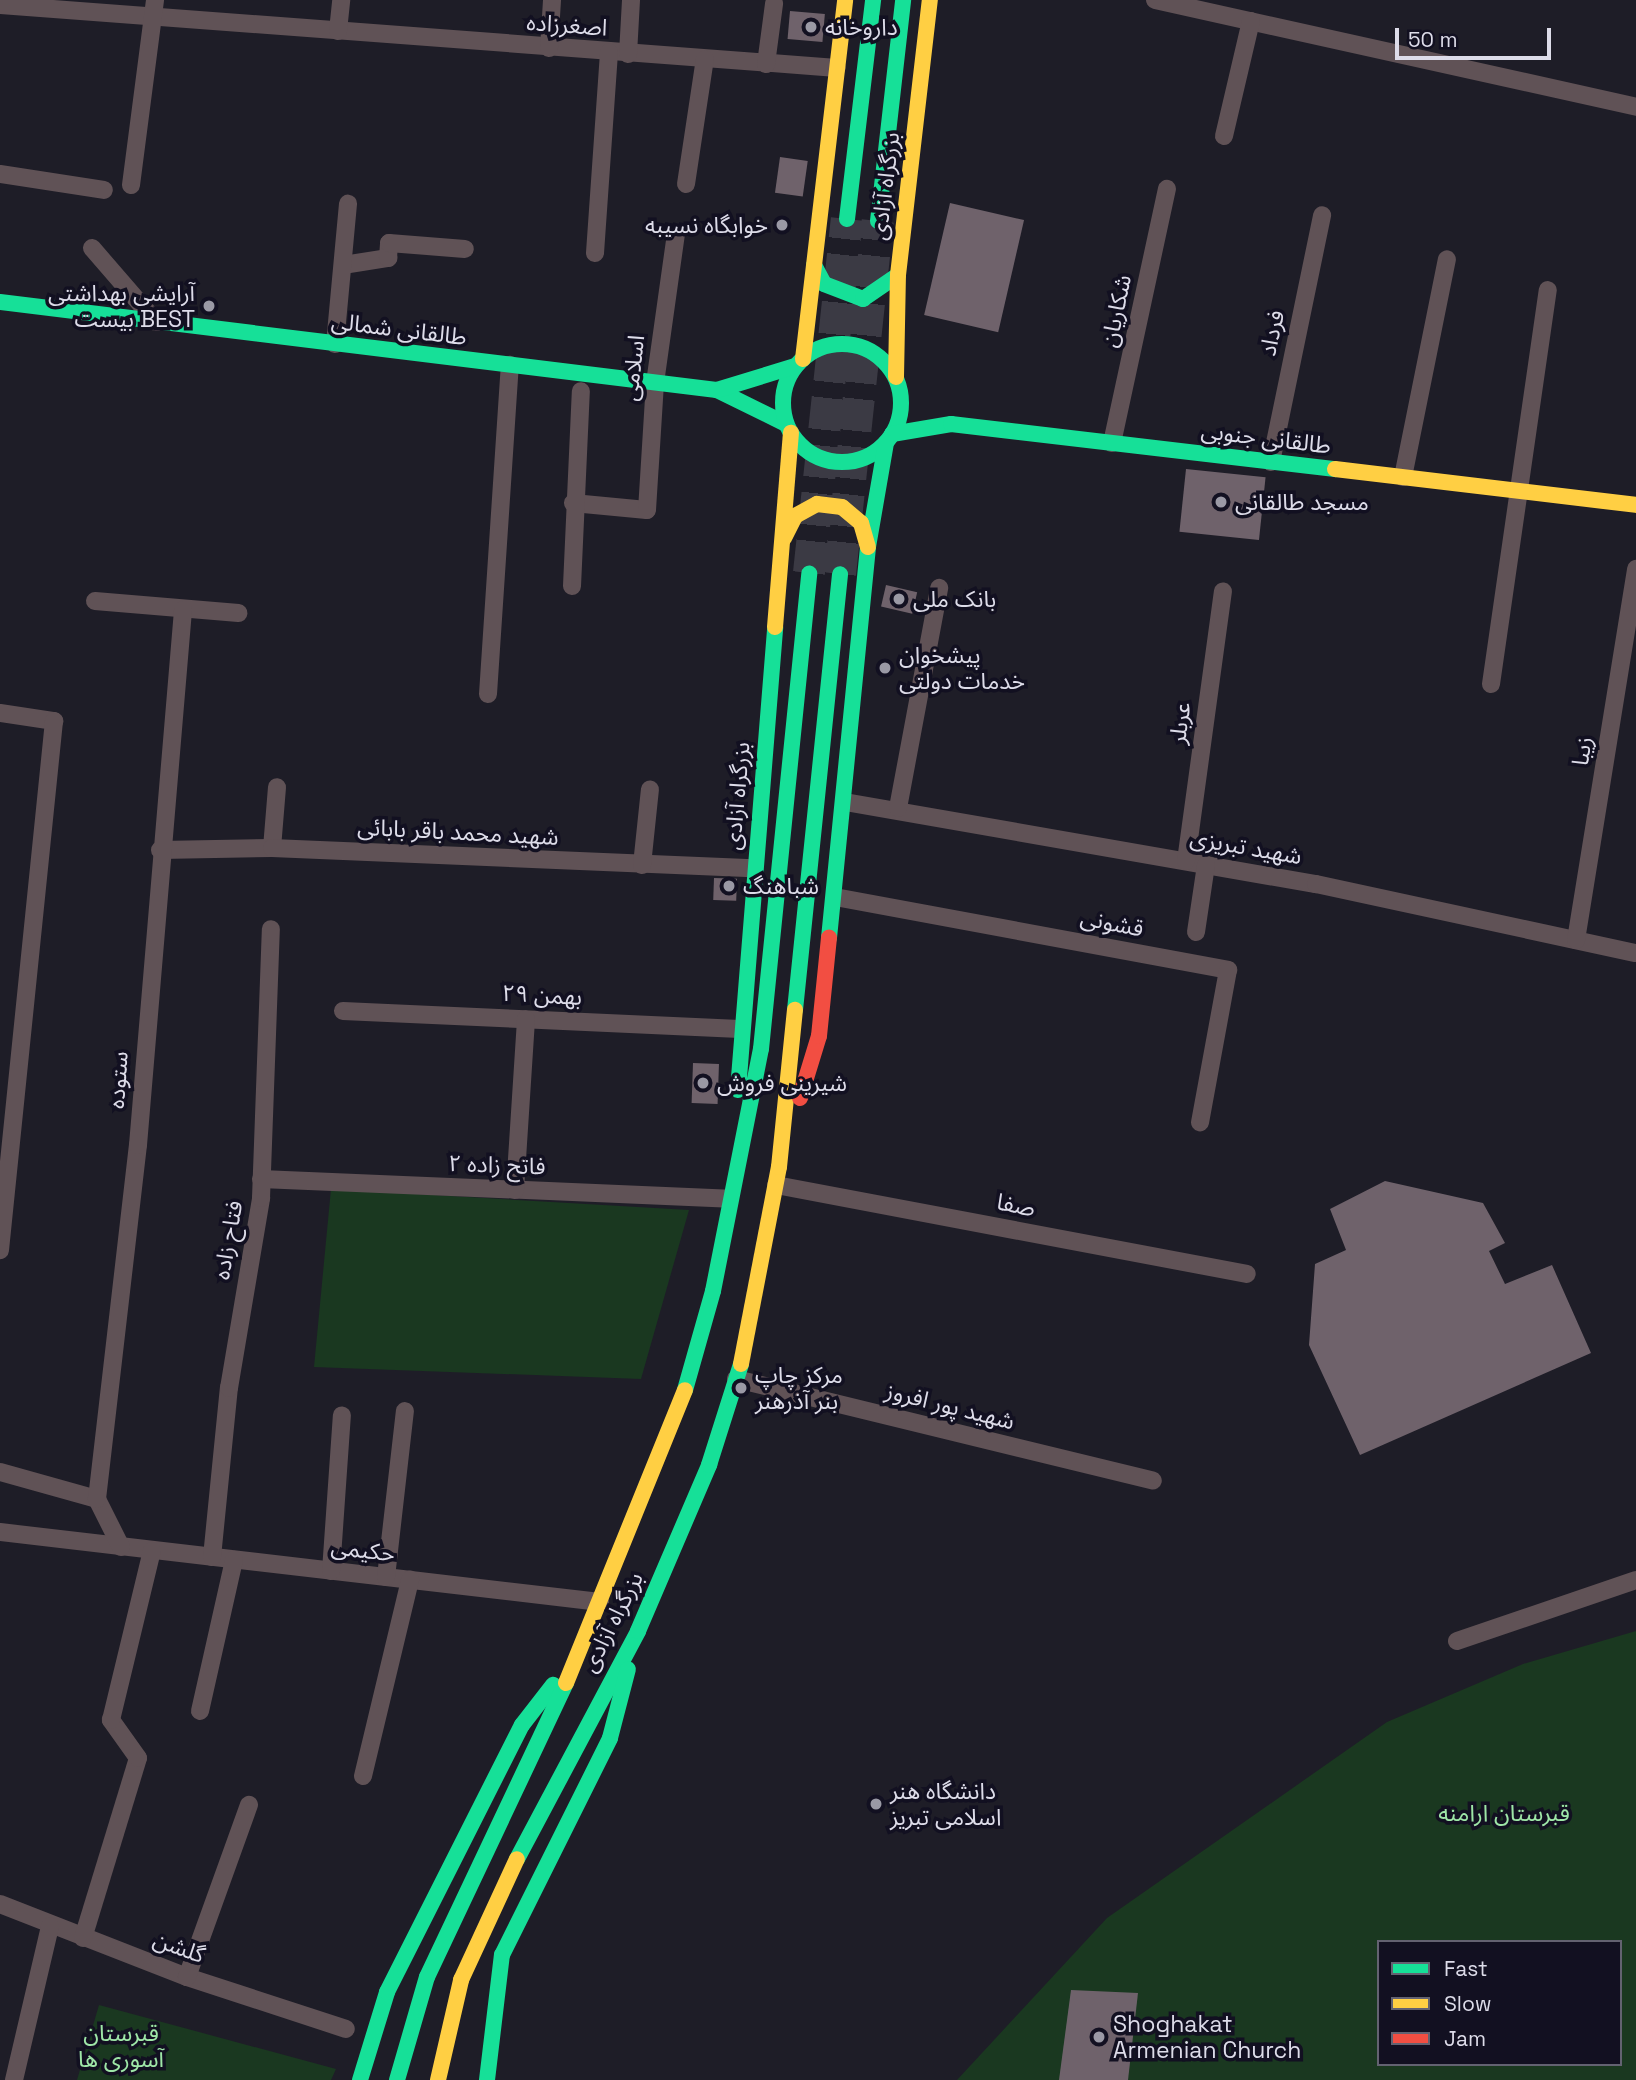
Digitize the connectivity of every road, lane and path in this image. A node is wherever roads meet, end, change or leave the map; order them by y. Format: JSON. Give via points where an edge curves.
{"nodes":[{"id":1,"x":155,"y":0,"type":"edge"},
{"id":2,"x":341,"y":0,"type":"edge"},
{"id":3,"x":552,"y":0,"type":"edge"},
{"id":4,"x":631,"y":0,"type":"edge"},
{"id":5,"x":845,"y":0,"type":"edge"},
{"id":6,"x":873,"y":0,"type":"edge"},
{"id":7,"x":903,"y":0,"type":"edge"},
{"id":8,"x":930,"y":0,"type":"edge"},
{"id":9,"x":1155,"y":0,"type":"edge"},
{"id":10,"x":774,"y":4,"type":"dead end"},
{"id":11,"x":0,"y":5,"type":"edge"},
{"id":12,"x":153,"y":19,"type":"junction"},
{"id":13,"x":1251,"y":21,"type":"junction"},
{"id":14,"x":338,"y":31,"type":"junction"},
{"id":15,"x":549,"y":48,"type":"junction"},
{"id":16,"x":609,"y":52,"type":"junction"},
{"id":17,"x":628,"y":54,"type":"junction"},
{"id":18,"x":705,"y":59,"type":"junction"},
{"id":19,"x":766,"y":64,"type":"junction"},
{"id":20,"x":837,"y":68,"type":"junction"},
{"id":21,"x":1636,"y":107,"type":"edge"},
{"id":22,"x":1224,"y":135,"type":"dead end"},
{"id":23,"x":0,"y":174,"type":"edge"},
{"id":24,"x":686,"y":184,"type":"dead end"},
{"id":25,"x":131,"y":185,"type":"dead end"},
{"id":26,"x":104,"y":190,"type":"dead end"},
{"id":27,"x":1167,"y":190,"type":"dead end"},
{"id":28,"x":348,"y":204,"type":"dead end"},
{"id":29,"x":1322,"y":215,"type":"dead end"},
{"id":30,"x":847,"y":219,"type":"tunnel mouth"},
{"id":31,"x":878,"y":221,"type":"tunnel mouth"},
{"id":32,"x":676,"y":233,"type":"dead end"},
{"id":33,"x":92,"y":248,"type":"dead end"},
{"id":34,"x":466,"y":249,"type":"dead end"},
{"id":35,"x":595,"y":253,"type":"dead end"},
{"id":36,"x":1447,"y":259,"type":"dead end"},
{"id":37,"x":343,"y":265,"type":"junction"},
{"id":38,"x":814,"y":265,"type":"junction"},
{"id":39,"x":898,"y":275,"type":"junction"},
{"id":40,"x":1548,"y":290,"type":"dead end"},
{"id":41,"x":0,"y":302,"type":"edge"},
{"id":42,"x":156,"y":322,"type":"junction"},
{"id":43,"x":335,"y":344,"type":"junction"},
{"id":44,"x":799,"y":362,"type":"junction"},
{"id":45,"x":510,"y":365,"type":"junction"},
{"id":46,"x":895,"y":377,"type":"junction"},
{"id":47,"x":654,"y":383,"type":"junction"},
{"id":48,"x":717,"y":390,"type":"junction"},
{"id":49,"x":581,"y":391,"type":"dead end"},
{"id":50,"x":788,"y":428,"type":"junction"},
{"id":51,"x":889,"y":438,"type":"junction"},
{"id":52,"x":1112,"y":443,"type":"junction"},
{"id":53,"x":1271,"y":462,"type":"junction"},
{"id":54,"x":1403,"y":477,"type":"junction"},
{"id":55,"x":1519,"y":491,"type":"junction"},
{"id":56,"x":573,"y":503,"type":"junction"},
{"id":57,"x":1636,"y":505,"type":"edge"},
{"id":58,"x":784,"y":538,"type":"junction"},
{"id":59,"x":868,"y":547,"type":"junction"},
{"id":60,"x":1636,"y":569,"type":"edge"},
{"id":61,"x":809,"y":573,"type":"tunnel mouth"},
{"id":62,"x":840,"y":574,"type":"tunnel mouth"},
{"id":63,"x":572,"y":586,"type":"dead end"},
{"id":64,"x":939,"y":588,"type":"dead end"},
{"id":65,"x":1223,"y":592,"type":"dead end"},
{"id":66,"x":95,"y":601,"type":"dead end"},
{"id":67,"x":183,"y":610,"type":"junction"},
{"id":68,"x":238,"y":613,"type":"dead end"},
{"id":69,"x":1491,"y":684,"type":"dead end"},
{"id":70,"x":488,"y":694,"type":"dead end"},
{"id":71,"x":0,"y":713,"type":"edge"},
{"id":72,"x":277,"y":788,"type":"dead end"},
{"id":73,"x":650,"y":789,"type":"dead end"},
{"id":74,"x":845,"y":802,"type":"junction"},
{"id":75,"x":898,"y":808,"type":"junction"},
{"id":76,"x":272,"y":848,"type":"junction"},
{"id":77,"x":160,"y":850,"type":"junction"},
{"id":78,"x":1186,"y":861,"type":"junction"},
{"id":79,"x":642,"y":865,"type":"junction"},
{"id":80,"x":1206,"y":865,"type":"junction"},
{"id":81,"x":753,"y":868,"type":"junction"},
{"id":82,"x":835,"y":897,"type":"junction"},
{"id":83,"x":271,"y":929,"type":"dead end"},
{"id":84,"x":1196,"y":932,"type":"dead end"},
{"id":85,"x":1576,"y":940,"type":"junction"},
{"id":86,"x":1636,"y":953,"type":"edge"},
{"id":87,"x":343,"y":1011,"type":"dead end"},
{"id":88,"x":526,"y":1019,"type":"junction"},
{"id":89,"x":740,"y":1029,"type":"junction"},
{"id":90,"x":1200,"y":1122,"type":"dead end"},
{"id":91,"x":737,"y":1165,"type":"junction"},
{"id":92,"x":779,"y":1167,"type":"junction"},
{"id":93,"x":261,"y":1179,"type":"junction"},
{"id":94,"x":776,"y":1185,"type":"junction"},
{"id":95,"x":515,"y":1190,"type":"junction"},
{"id":96,"x":730,"y":1199,"type":"junction"},
{"id":97,"x":0,"y":1250,"type":"edge"},
{"id":98,"x":1247,"y":1274,"type":"dead end"},
{"id":99,"x":736,"y":1379,"type":"junction"},
{"id":100,"x":405,"y":1411,"type":"dead end"},
{"id":101,"x":342,"y":1415,"type":"dead end"},
{"id":102,"x":0,"y":1472,"type":"edge"},
{"id":103,"x":1153,"y":1481,"type":"dead end"},
{"id":104,"x":97,"y":1499,"type":"junction"},
{"id":105,"x":0,"y":1532,"type":"edge"},
{"id":106,"x":121,"y":1547,"type":"junction"},
{"id":107,"x":152,"y":1550,"type":"junction"},
{"id":108,"x":212,"y":1558,"type":"junction"},
{"id":109,"x":234,"y":1560,"type":"junction"},
{"id":110,"x":331,"y":1571,"type":"junction"},
{"id":111,"x":386,"y":1577,"type":"junction"},
{"id":112,"x":410,"y":1580,"type":"junction"},
{"id":113,"x":1636,"y":1580,"type":"edge"},
{"id":114,"x":600,"y":1602,"type":"junction"},
{"id":115,"x":638,"y":1631,"type":"junction"},
{"id":116,"x":1457,"y":1641,"type":"dead end"},
{"id":117,"x":578,"y":1654,"type":"junction"},
{"id":118,"x":200,"y":1711,"type":"dead end"},
{"id":119,"x":363,"y":1776,"type":"dead end"},
{"id":120,"x":249,"y":1805,"type":"dead end"},
{"id":121,"x":0,"y":1904,"type":"edge"},
{"id":122,"x":50,"y":1926,"type":"junction"},
{"id":123,"x":83,"y":1938,"type":"junction"},
{"id":124,"x":187,"y":1977,"type":"junction"},
{"id":125,"x":345,"y":2028,"type":"dead end"},
{"id":126,"x":486,"y":2075,"type":"edge"},
{"id":127,"x":14,"y":2080,"type":"edge"},
{"id":128,"x":360,"y":2080,"type":"edge"},
{"id":129,"x":397,"y":2080,"type":"edge"},
{"id":130,"x":438,"y":2080,"type":"edge"}],
"edges":[{"from":1,"to":12,"type":"street"},
{"from":2,"to":14,"type":"street"},
{"from":3,"to":15,"type":"street"},
{"from":4,"to":17,"type":"street"},
{"from":5,"to":20,"type":"main road"},
{"from":6,"to":30,"type":"main road","name":"بزرگراه آزادی"},
{"from":7,"to":31,"type":"main road","name":"بزرگراه آزادی"},
{"from":8,"to":39,"type":"main road","name":"بزرگراه آزادی"},
{"from":9,"to":13,"type":"street"},
{"from":10,"to":19,"type":"street"},
{"from":11,"to":12,"type":"street","name":"اصغرزاده"},
{"from":12,"to":14,"type":"street","name":"اصغرزاده"},
{"from":12,"to":25,"type":"street"},
{"from":13,"to":21,"type":"street"},
{"from":13,"to":22,"type":"street"},
{"from":14,"to":15,"type":"street","name":"اصغرزاده"},
{"from":15,"to":16,"type":"street","name":"اصغرزاده"},
{"from":16,"to":17,"type":"street","name":"اصغرزاده"},
{"from":16,"to":35,"type":"street"},
{"from":17,"to":18,"type":"street","name":"اصغرزاده"},
{"from":18,"to":19,"type":"street","name":"اصغرزاده"},
{"from":18,"to":24,"type":"street"},
{"from":19,"to":20,"type":"street","name":"اصغرزاده"},
{"from":20,"to":38,"type":"main road"},
{"from":23,"to":26,"type":"street"},
{"from":27,"to":52,"type":"street","name":"شکاریان"},
{"from":28,"to":37,"type":"street"},
{"from":29,"to":53,"type":"street","name":"فرداد"},
{"from":32,"to":47,"type":"street","name":"اسلامی"},
{"from":33,"to":42,"type":"street"},
{"from":34,"to":37,"type":"street","via":[[389,243],[388,258]]},
{"from":36,"to":54,"type":"street"},
{"from":37,"to":43,"type":"street"},
{"from":38,"to":39,"type":"main road","via":[[824,284],[842,296],[863,299],[883,291]]},
{"from":38,"to":44,"type":"main road"},
{"from":39,"to":46,"type":"main road","name":"بزرگراه آزادی"},
{"from":40,"to":55,"type":"street"},
{"from":41,"to":42,"type":"main road","name":"طالقانی شمالی"},
{"from":42,"to":43,"type":"main road","name":"طالقانی شمالی"},
{"from":43,"to":45,"type":"main road","name":"طالقانی شمالی"},
{"from":44,"to":46,"type":"main road","via":[[828,345],[848,343],[876,355]]},
{"from":44,"to":48,"type":"main road"},
{"from":44,"to":50,"type":"main road","via":[[785,384]]},
{"from":45,"to":47,"type":"main road","name":"طالقانی شمالی"},
{"from":45,"to":70,"type":"street"},
{"from":46,"to":51,"type":"main road","via":[[901,411]]},
{"from":47,"to":48,"type":"main road","name":"طالقانی شمالی"},
{"from":47,"to":56,"type":"street","name":"اسلامی","via":[[647,510]]},
{"from":48,"to":50,"type":"main road","name":"طالقانی شمالی"},
{"from":49,"to":56,"type":"street"},
{"from":50,"to":51,"type":"main road","via":[[811,454],[831,461],[851,462]]},
{"from":50,"to":58,"type":"main road","name":"بزرگراه آزادی"},
{"from":51,"to":52,"type":"main road","name":"طالقانی جنوبی","via":[[951,424]]},
{"from":51,"to":59,"type":"main road","name":"بزرگراه آزادی"},
{"from":52,"to":53,"type":"main road","name":"طالقانی جنوبی"},
{"from":53,"to":54,"type":"main road","name":"طالقانی جنوبی"},
{"from":54,"to":55,"type":"main road","name":"طالقانی جنوبی"},
{"from":55,"to":57,"type":"main road","name":"طالقانی جنوبی"},
{"from":55,"to":69,"type":"street"},
{"from":56,"to":63,"type":"street"},
{"from":58,"to":59,"type":"main road","via":[[795,516],[830,506],[861,523]]},
{"from":58,"to":81,"type":"main road","name":"بزرگراه آزادی"},
{"from":59,"to":74,"type":"main road","name":"بزرگراه آزادی"},
{"from":60,"to":85,"type":"street","name":"زیبا"},
{"from":61,"to":91,"type":"main road","name":"بزرگراه آزادی","via":[[761,1049]]},
{"from":62,"to":92,"type":"main road","name":"بزرگراه آزادی"},
{"from":64,"to":75,"type":"street"},
{"from":65,"to":78,"type":"street","name":"عربلر"},
{"from":66,"to":67,"type":"street"},
{"from":67,"to":68,"type":"street"},
{"from":67,"to":77,"type":"street","name":"ستوده"},
{"from":71,"to":97,"type":"street","via":[[54,721]]},
{"from":72,"to":76,"type":"street"},
{"from":73,"to":79,"type":"street"},
{"from":74,"to":75,"type":"street","name":"شهید تبریزی"},
{"from":74,"to":82,"type":"main road","name":"بزرگراه آزادی"},
{"from":75,"to":78,"type":"street","name":"شهید تبریزی"},
{"from":76,"to":77,"type":"street","name":"شهید محمد باقر بابائی"},
{"from":76,"to":79,"type":"street","name":"شهید محمد باقر بابائی"},
{"from":77,"to":104,"type":"street","name":"ستوده","via":[[138,1145]]},
{"from":78,"to":80,"type":"street","name":"شهید تبریزی"},
{"from":79,"to":81,"type":"street","name":"شهید محمد باقر بابائی"},
{"from":80,"to":84,"type":"street"},
{"from":80,"to":85,"type":"street","name":"شهید تبریزی"},
{"from":81,"to":89,"type":"main road","name":"بزرگراه آزادی"},
{"from":82,"to":90,"type":"street","name":"قشونی","via":[[1228,970]]},
{"from":82,"to":92,"type":"main road","name":"بزرگراه آزادی","via":[[819,1036]]},
{"from":83,"to":93,"type":"street","name":"فتاح زاده"},
{"from":85,"to":86,"type":"street","name":"شهید تبریزی"},
{"from":87,"to":88,"type":"street","name":"۲۹ بهمن"},
{"from":88,"to":89,"type":"street","name":"۲۹ بهمن"},
{"from":88,"to":95,"type":"street"},
{"from":89,"to":91,"type":"main road","name":"بزرگراه آزادی"},
{"from":91,"to":96,"type":"main road","name":"بزرگراه آزادی"},
{"from":92,"to":94,"type":"main road","name":"بزرگراه آزادی"},
{"from":93,"to":95,"type":"street","name":"فاتح زاده ۲"},
{"from":93,"to":108,"type":"street","name":"فتاح زاده","via":[[229,1388]]},
{"from":94,"to":98,"type":"street","name":"صفا"},
{"from":94,"to":99,"type":"main road","name":"بزرگراه آزادی"},
{"from":95,"to":96,"type":"street","name":"فاتح زاده ۲"},
{"from":96,"to":114,"type":"main road","name":"بزرگراه آزادی","via":[[677,1418]]},
{"from":99,"to":103,"type":"street","name":"شهید پور افروز"},
{"from":99,"to":115,"type":"main road","name":"بزرگراه آزادی","via":[[709,1465]]},
{"from":100,"to":111,"type":"street"},
{"from":101,"to":110,"type":"street"},
{"from":102,"to":104,"type":"street"},
{"from":104,"to":106,"type":"street"},
{"from":105,"to":106,"type":"street","name":"حکیمی"},
{"from":106,"to":107,"type":"street","name":"حکیمی"},
{"from":107,"to":108,"type":"street","name":"حکیمی"},
{"from":107,"to":123,"type":"street","via":[[111,1720],[138,1758]]},
{"from":108,"to":109,"type":"street","name":"حکیمی"},
{"from":109,"to":110,"type":"street","name":"حکیمی"},
{"from":109,"to":118,"type":"street"},
{"from":110,"to":111,"type":"street","name":"حکیمی"},
{"from":111,"to":112,"type":"street","name":"حکیمی"},
{"from":112,"to":114,"type":"street","name":"حکیمی"},
{"from":112,"to":119,"type":"street"},
{"from":113,"to":116,"type":"street"},
{"from":114,"to":117,"type":"main road","name":"بزرگراه آزادی"},
{"from":115,"to":126,"type":"main road","via":[[610,1738],[502,1955]]},
{"from":115,"to":130,"type":"main road","name":"بزرگراه آزادی","via":[[491,1909],[461,1980]]},
{"from":117,"to":128,"type":"main road","via":[[522,1725],[387,1992]]},
{"from":117,"to":129,"type":"main road","name":"بزرگراه آزادی","via":[[427,1977]]},
{"from":120,"to":124,"type":"street"},
{"from":121,"to":122,"type":"street","name":"گلشن"},
{"from":122,"to":123,"type":"street","name":"گلشن"},
{"from":122,"to":127,"type":"street"},
{"from":123,"to":124,"type":"street","name":"گلشن"},
{"from":124,"to":125,"type":"street","name":"گلشن"}]}
